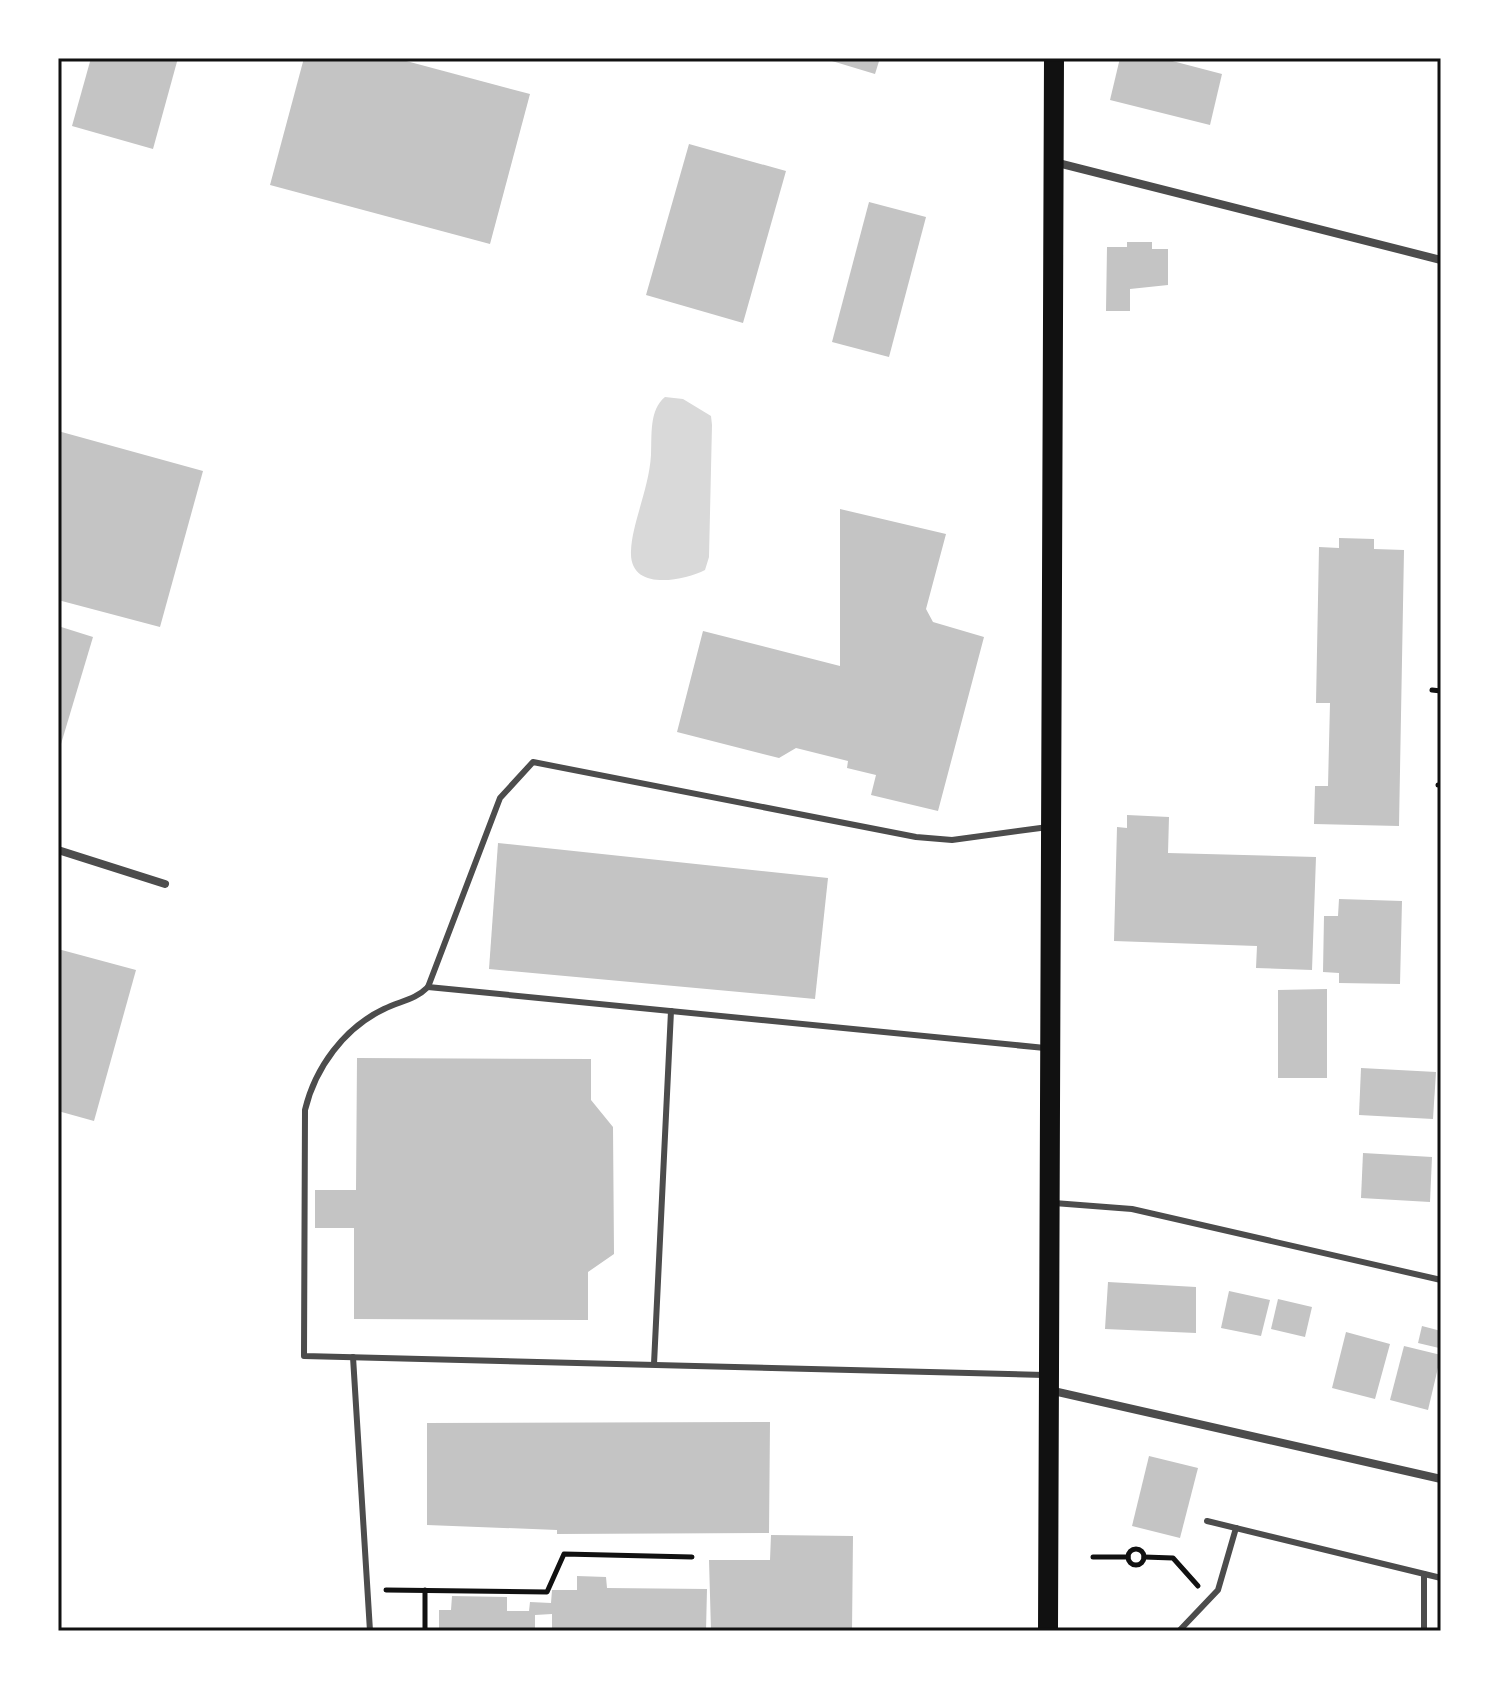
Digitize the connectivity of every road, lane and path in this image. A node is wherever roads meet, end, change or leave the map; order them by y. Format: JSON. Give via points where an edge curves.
{"nodes":[{"id":1,"x":1054,"y":58,"type":"edge"},
{"id":2,"x":1054,"y":162,"type":"junction"},
{"id":3,"x":1441,"y":260,"type":"edge"},
{"id":4,"x":1432,"y":690,"type":"dead end"},
{"id":5,"x":1441,"y":691,"type":"edge"},
{"id":6,"x":1051,"y":827,"type":"junction"},
{"id":7,"x":58,"y":850,"type":"edge"},
{"id":8,"x":165,"y":884,"type":"dead end"},
{"id":9,"x":428,"y":987,"type":"junction"},
{"id":10,"x":671,"y":1011,"type":"junction"},
{"id":11,"x":1051,"y":1049,"type":"junction"},
{"id":12,"x":1051,"y":1203,"type":"junction"},
{"id":13,"x":1441,"y":1280,"type":"edge"},
{"id":14,"x":353,"y":1357,"type":"junction"},
{"id":15,"x":654,"y":1364,"type":"junction"},
{"id":16,"x":1048,"y":1383,"type":"junction"},
{"id":17,"x":1441,"y":1479,"type":"edge"},
{"id":18,"x":1207,"y":1521,"type":"dead end"},
{"id":19,"x":1236,"y":1528,"type":"junction"},
{"id":20,"x":692,"y":1557,"type":"dead end"},
{"id":21,"x":1093,"y":1557,"type":"dead end"},
{"id":22,"x":1128,"y":1557,"type":"junction"},
{"id":23,"x":1144,"y":1557,"type":"junction"},
{"id":24,"x":1424,"y":1574,"type":"junction"},
{"id":25,"x":1441,"y":1578,"type":"edge"},
{"id":26,"x":1196,"y":1584,"type":"dead end"},
{"id":27,"x":393,"y":1590,"type":"dead end"},
{"id":28,"x":425,"y":1590,"type":"junction"},
{"id":29,"x":370,"y":1631,"type":"edge"},
{"id":30,"x":425,"y":1631,"type":"edge"},
{"id":31,"x":1048,"y":1631,"type":"edge"},
{"id":32,"x":1179,"y":1631,"type":"edge"},
{"id":33,"x":1424,"y":1631,"type":"edge"}],
"edges":[{"from":1,"to":2,"type":"main road"},
{"from":2,"to":3,"type":"street"},
{"from":2,"to":6,"type":"main road"},
{"from":4,"to":5,"type":"path"},
{"from":6,"to":9,"type":"lane","via":[[952,840],[916,837],[533,762],[500,798]]},
{"from":6,"to":11,"type":"main road"},
{"from":7,"to":8,"type":"street"},
{"from":9,"to":10,"type":"lane"},
{"from":9,"to":14,"type":"lane","via":[[369,1016],[330,1055],[311,1087],[305,1110],[304,1356]]},
{"from":10,"to":11,"type":"lane"},
{"from":10,"to":15,"type":"lane"},
{"from":11,"to":12,"type":"main road"},
{"from":12,"to":13,"type":"lane","via":[[1132,1209]]},
{"from":12,"to":16,"type":"main road"},
{"from":14,"to":15,"type":"lane"},
{"from":14,"to":29,"type":"lane"},
{"from":15,"to":16,"type":"lane"},
{"from":16,"to":17,"type":"street"},
{"from":16,"to":31,"type":"main road"},
{"from":18,"to":19,"type":"lane"},
{"from":19,"to":24,"type":"lane"},
{"from":19,"to":32,"type":"lane","via":[[1218,1590]]},
{"from":20,"to":28,"type":"path","via":[[564,1554],[547,1592]]},
{"from":21,"to":22,"type":"path"},
{"from":22,"to":23,"type":"path","via":[[1136,1549]]},
{"from":22,"to":23,"type":"path","via":[[1135,1565]]},
{"from":23,"to":26,"type":"path","via":[[1173,1558]]},
{"from":24,"to":25,"type":"lane"},
{"from":24,"to":33,"type":"lane"},
{"from":27,"to":28,"type":"path"},
{"from":28,"to":30,"type":"path"}]}
